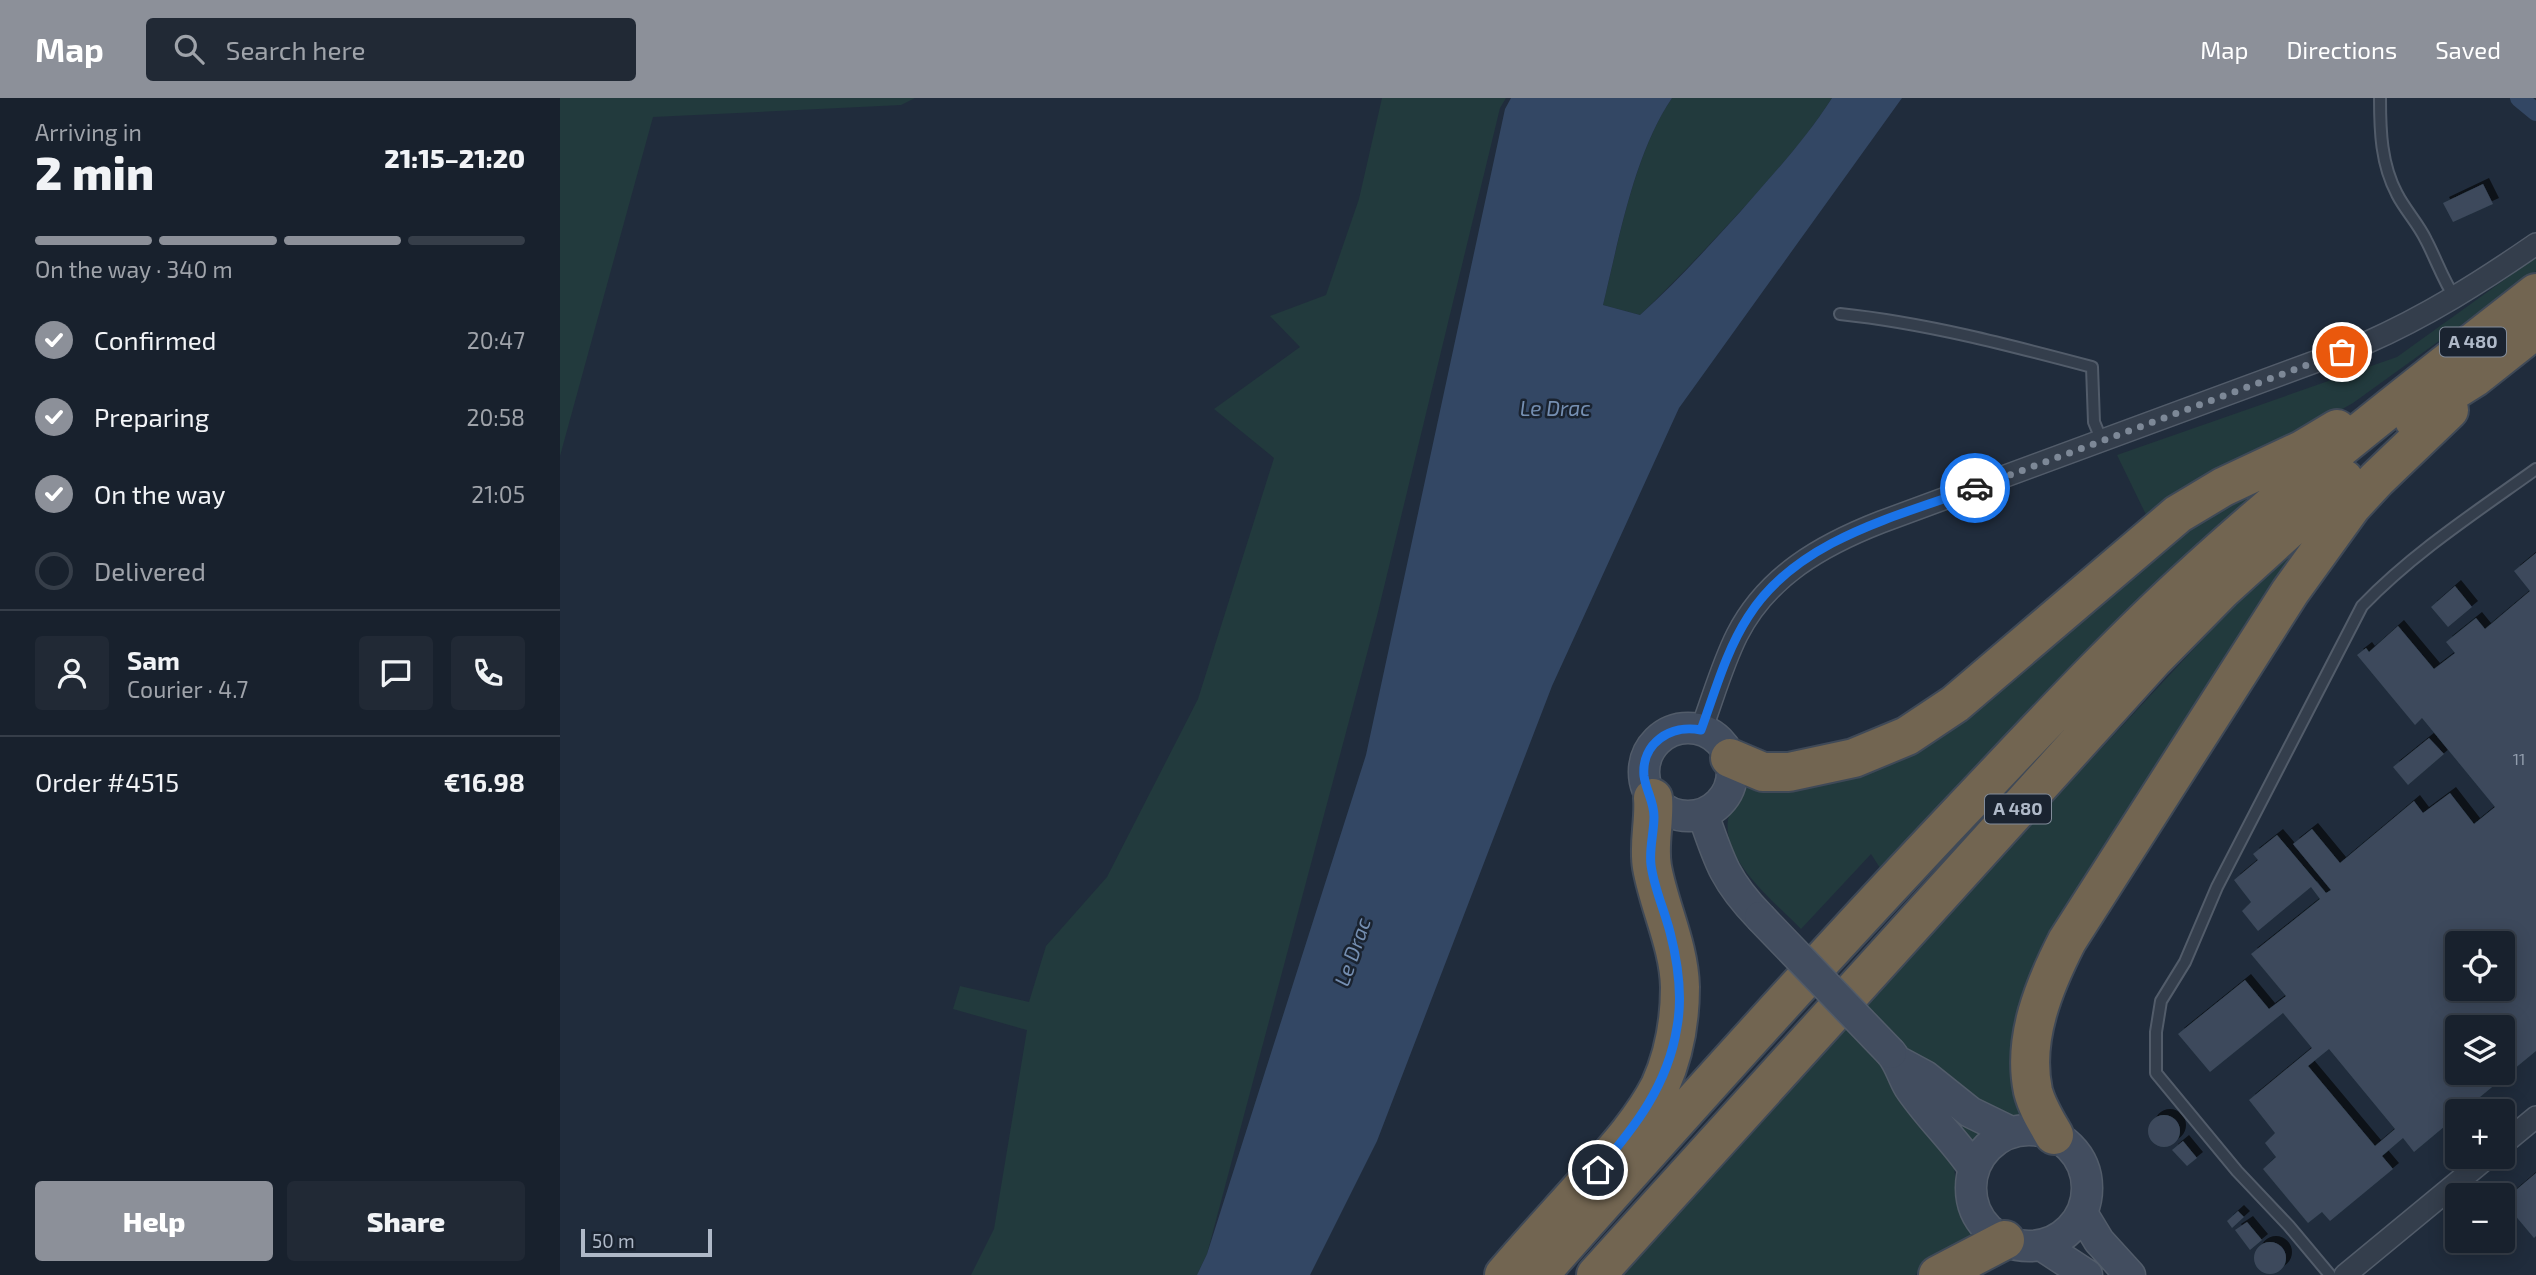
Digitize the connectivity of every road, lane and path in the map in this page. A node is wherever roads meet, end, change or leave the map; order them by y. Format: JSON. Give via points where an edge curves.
{"nodes":[{"id":1,"x":2380,"y":98,"type":"edge"},
{"id":2,"x":2536,"y":244,"type":"edge"},
{"id":3,"x":2536,"y":293,"type":"edge"},
{"id":4,"x":2455,"y":298,"type":"junction"},
{"id":5,"x":1840,"y":314,"type":"dead end"},
{"id":6,"x":2536,"y":329,"type":"edge"},
{"id":7,"x":2474,"y":378,"type":"junction"},
{"id":8,"x":2409,"y":392,"type":"junction"},
{"id":9,"x":2102,"y":441,"type":"junction"},
{"id":10,"x":2536,"y":468,"type":"edge"},
{"id":11,"x":1701,"y":730,"type":"junction"},
{"id":12,"x":1730,"y":758,"type":"junction"},
{"id":13,"x":1653,"y":798,"type":"junction"},
{"id":14,"x":1703,"y":814,"type":"junction"},
{"id":15,"x":1895,"y":1058,"type":"junction"},
{"id":16,"x":2536,"y":1118,"type":"edge"},
{"id":17,"x":2011,"y":1132,"type":"junction"},
{"id":18,"x":2054,"y":1135,"type":"junction"},
{"id":19,"x":2515,"y":1135,"type":"edge"},
{"id":20,"x":1974,"y":1169,"type":"junction"},
{"id":21,"x":2473,"y":1169,"type":"edge"},
{"id":22,"x":2082,"y":1213,"type":"junction"},
{"id":23,"x":2023,"y":1242,"type":"junction"},
{"id":24,"x":1504,"y":1275,"type":"edge"},
{"id":25,"x":1539,"y":1275,"type":"edge"},
{"id":26,"x":1595,"y":1275,"type":"edge"},
{"id":27,"x":1938,"y":1275,"type":"edge"},
{"id":28,"x":2087,"y":1275,"type":"edge"},
{"id":29,"x":2130,"y":1275,"type":"edge"},
{"id":30,"x":2330,"y":1275,"type":"edge"},
{"id":31,"x":2345,"y":1275,"type":"edge"}],
"edges":[{"from":1,"to":4,"type":"lane","via":[[2380,130],[2396,193],[2425,237]]},
{"from":2,"to":4,"type":"street"},
{"from":3,"to":8,"type":"highway","number":"A 480"},
{"from":4,"to":9,"type":"street","via":[[2366,343]]},
{"from":5,"to":9,"type":"lane","via":[[1986,338],[2092,367],[2094,422]]},
{"from":6,"to":7,"type":"highway","number":"A 480"},
{"from":7,"to":18,"type":"highway","via":[[2444,418],[2377,479],[2326,539],[2067,941],[2036,1015],[2031,1058],[2033,1090]]},
{"from":7,"to":26,"type":"highway","number":"A 480","via":[[2431,405],[2347,476],[2153,660]]},
{"from":8,"to":12,"type":"highway","via":[[2379,400],[2302,450],[2178,514],[1966,695],[1907,736],[1854,758],[1789,772],[1763,772]]},
{"from":8,"to":25,"type":"highway","number":"A 480","via":[[2193,576],[2081,685],[1870,907]]},
{"from":9,"to":11,"type":"street","via":[[1849,535],[1798,564],[1762,598],[1737,635]]},
{"from":10,"to":30,"type":"lane","via":[[2430,546],[2362,606],[2161,1002],[2156,1073]]},
{"from":11,"to":12,"type":"main road","via":[[1719,740]]},
{"from":11,"to":13,"type":"main road","via":[[1674,730],[1652,747],[1644,772]]},
{"from":12,"to":14,"type":"main road","via":[[1728,791]]},
{"from":13,"to":14,"type":"main road","via":[[1676,814]]},
{"from":13,"to":24,"type":"highway","via":[[1651,864],[1680,984],[1671,1055],[1661,1084],[1634,1126]]},
{"from":14,"to":15,"type":"main road","bridge":true,"via":[[1731,884]]},
{"from":15,"to":17,"type":"main road","via":[[1970,1112]]},
{"from":15,"to":20,"type":"main road","via":[[1909,1086]]},
{"from":16,"to":19,"type":"street"},
{"from":17,"to":18,"type":"main road","via":[[2033,1129]]},
{"from":17,"to":20,"type":"main road","via":[[1988,1146]]},
{"from":18,"to":22,"type":"main road","via":[[2071,1146],[2083,1163],[2088,1193]]},
{"from":20,"to":23,"type":"main road","via":[[1971,1190],[1987,1228]]},
{"from":21,"to":31,"type":"street"},
{"from":22,"to":23,"type":"main road","via":[[2065,1234]]},
{"from":22,"to":29,"type":"main road","via":[[2099,1241]]},
{"from":23,"to":27,"type":"highway"},
{"from":23,"to":28,"type":"main road"}]}
